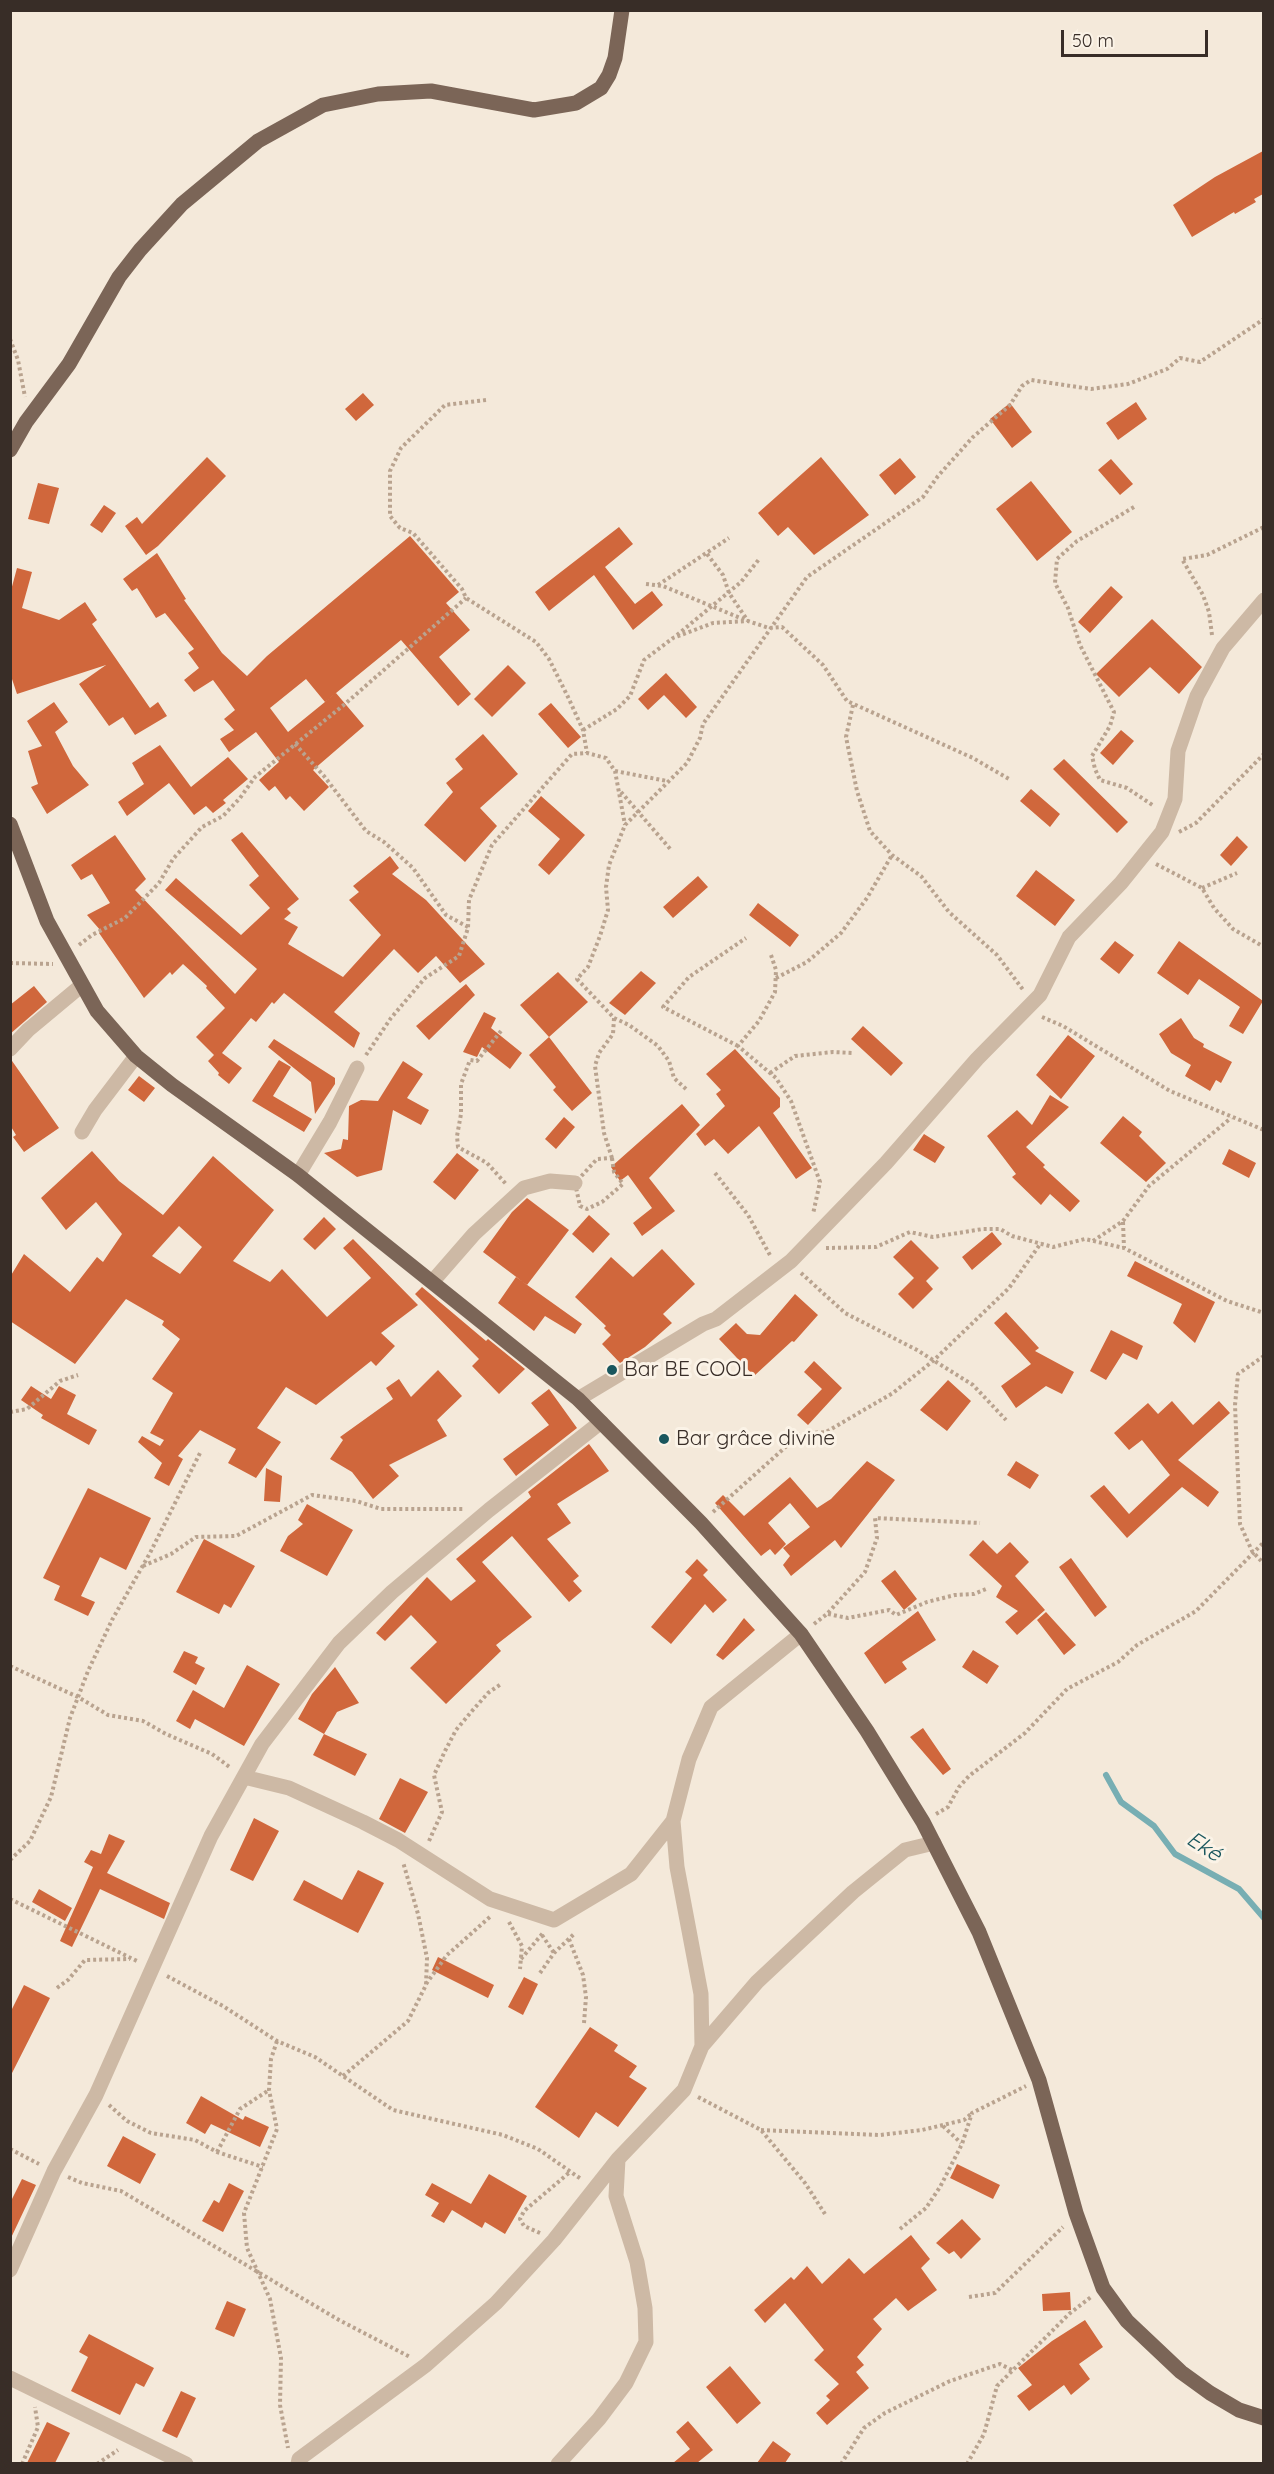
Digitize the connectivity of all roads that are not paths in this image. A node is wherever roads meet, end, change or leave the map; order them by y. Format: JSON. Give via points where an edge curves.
{"nodes":[{"id":1,"x":622,"y":10,"type":"edge"},
{"id":2,"x":10,"y":450,"type":"edge"},
{"id":3,"x":1263,"y":600,"type":"edge"},
{"id":4,"x":10,"y":824,"type":"edge"},
{"id":5,"x":82,"y":985,"type":"junction"},
{"id":6,"x":10,"y":1048,"type":"edge"},
{"id":7,"x":136,"y":1056,"type":"junction"},
{"id":8,"x":357,"y":1068,"type":"road end"},
{"id":9,"x":82,"y":1132,"type":"dead end"},
{"id":10,"x":298,"y":1174,"type":"junction"},
{"id":11,"x":574,"y":1184,"type":"road end"},
{"id":12,"x":433,"y":1281,"type":"junction"},
{"id":13,"x":578,"y":1399,"type":"junction"},
{"id":14,"x":601,"y":1422,"type":"junction"},
{"id":15,"x":801,"y":1634,"type":"junction"},
{"id":16,"x":244,"y":1777,"type":"junction"},
{"id":17,"x":673,"y":1821,"type":"junction"},
{"id":18,"x":934,"y":1843,"type":"junction"},
{"id":19,"x":702,"y":2046,"type":"junction"},
{"id":20,"x":618,"y":2159,"type":"junction"},
{"id":21,"x":10,"y":2270,"type":"edge"},
{"id":22,"x":10,"y":2378,"type":"edge"},
{"id":23,"x":1263,"y":2418,"type":"edge"},
{"id":24,"x":295,"y":2460,"type":"edge"},
{"id":25,"x":186,"y":2463,"type":"edge"},
{"id":26,"x":558,"y":2463,"type":"edge"}],
"edges":[{"from":1,"to":2,"type":"main road","via":[[609,75],[601,88],[576,103],[534,110],[431,91],[378,94],[323,105],[258,141],[182,204],[140,250]]},
{"from":3,"to":13,"type":"street","via":[[1223,648],[1197,696],[1178,751],[1175,799],[1162,832],[1121,883],[1069,936],[1040,995],[804,1249],[716,1319]]},
{"from":4,"to":5,"type":"main road","via":[[47,921]]},
{"from":5,"to":6,"type":"street"},
{"from":5,"to":7,"type":"main road","via":[[97,1011]]},
{"from":7,"to":9,"type":"street"},
{"from":7,"to":10,"type":"main road"},
{"from":8,"to":10,"type":"street"},
{"from":10,"to":12,"type":"main road"},
{"from":11,"to":12,"type":"street","via":[[550,1181],[524,1188],[474,1234]]},
{"from":12,"to":13,"type":"main road"},
{"from":13,"to":14,"type":"main road"},
{"from":14,"to":15,"type":"main road"},
{"from":14,"to":16,"type":"street","via":[[489,1510],[339,1643],[262,1744]]},
{"from":15,"to":17,"type":"street","via":[[711,1707],[689,1760]]},
{"from":15,"to":18,"type":"main road","via":[[867,1731]]},
{"from":16,"to":17,"type":"street","via":[[289,1788],[398,1839],[501,1906],[554,1920],[631,1874]]},
{"from":16,"to":21,"type":"street","via":[[211,1836],[96,2095],[54,2171]]},
{"from":17,"to":19,"type":"street","via":[[677,1867],[701,1994]]},
{"from":18,"to":19,"type":"street","via":[[904,1850],[853,1892],[757,1982]]},
{"from":18,"to":23,"type":"main road","via":[[979,1932],[1039,2080],[1076,2213],[1104,2288],[1127,2321],[1181,2372],[1239,2410]]},
{"from":19,"to":20,"type":"street","via":[[684,2090]]},
{"from":20,"to":24,"type":"street","via":[[554,2240],[496,2303],[426,2366]]},
{"from":20,"to":26,"type":"street","via":[[616,2196],[637,2262],[646,2342],[626,2383],[600,2419]]},
{"from":22,"to":25,"type":"street"}]}
